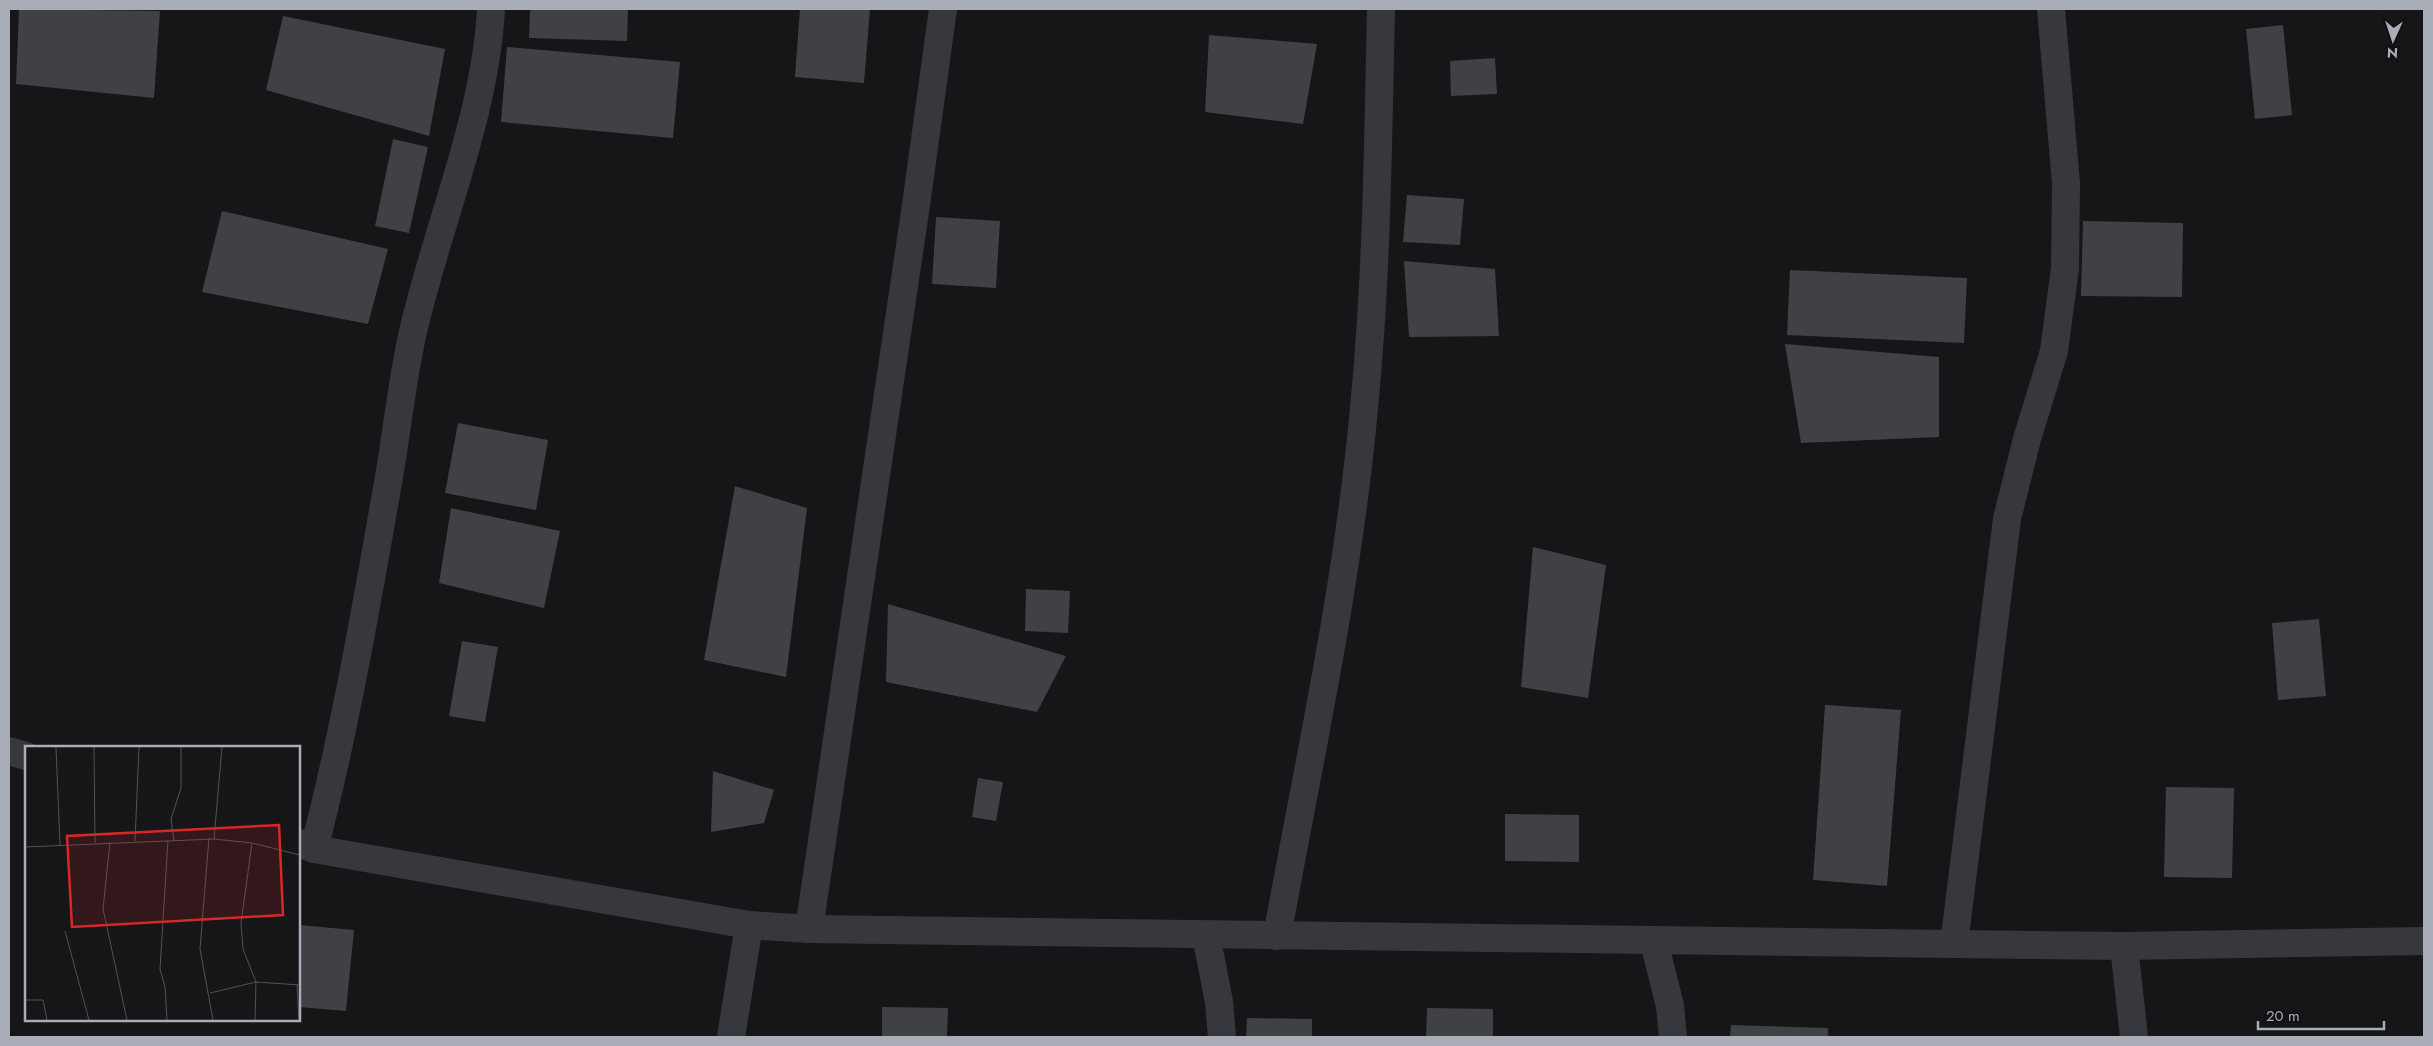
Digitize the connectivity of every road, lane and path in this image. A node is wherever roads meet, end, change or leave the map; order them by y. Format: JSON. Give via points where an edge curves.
{"nodes":[{"id":1,"x":491,"y":9,"type":"edge"},
{"id":2,"x":943,"y":9,"type":"edge"},
{"id":3,"x":1381,"y":9,"type":"edge"},
{"id":4,"x":2051,"y":9,"type":"edge"},
{"id":5,"x":9,"y":751,"type":"edge"},
{"id":6,"x":25,"y":756,"type":"edge"},
{"id":7,"x":306,"y":846,"type":"edge"},
{"id":8,"x":749,"y":925,"type":"junction"},
{"id":9,"x":809,"y":929,"type":"junction"},
{"id":10,"x":1206,"y":935,"type":"junction"},
{"id":11,"x":1277,"y":936,"type":"junction"},
{"id":12,"x":1654,"y":942,"type":"junction"},
{"id":13,"x":2424,"y":942,"type":"edge"},
{"id":14,"x":1954,"y":944,"type":"junction"},
{"id":15,"x":2124,"y":946,"type":"junction"},
{"id":16,"x":730,"y":1037,"type":"edge"},
{"id":17,"x":1222,"y":1037,"type":"edge"},
{"id":18,"x":1673,"y":1037,"type":"edge"},
{"id":19,"x":2134,"y":1037,"type":"edge"}],
"edges":[{"from":1,"to":7,"type":"street","via":[[474,116],[429,266],[412,338],[359,653],[338,757]]},
{"from":2,"to":9,"type":"street"},
{"from":3,"to":11,"type":"street","via":[[1376,215],[1364,408],[1341,588]]},
{"from":4,"to":14,"type":"street","via":[[2066,183],[2065,268],[2054,351],[2007,519]]},
{"from":5,"to":6,"type":"street"},
{"from":7,"to":8,"type":"street"},
{"from":8,"to":9,"type":"street"},
{"from":8,"to":16,"type":"street"},
{"from":9,"to":10,"type":"street"},
{"from":10,"to":11,"type":"street"},
{"from":10,"to":17,"type":"street"},
{"from":11,"to":12,"type":"street"},
{"from":12,"to":14,"type":"street"},
{"from":12,"to":18,"type":"street","via":[[1670,1006]]},
{"from":13,"to":15,"type":"street"},
{"from":14,"to":15,"type":"street"},
{"from":15,"to":19,"type":"street"}]}
